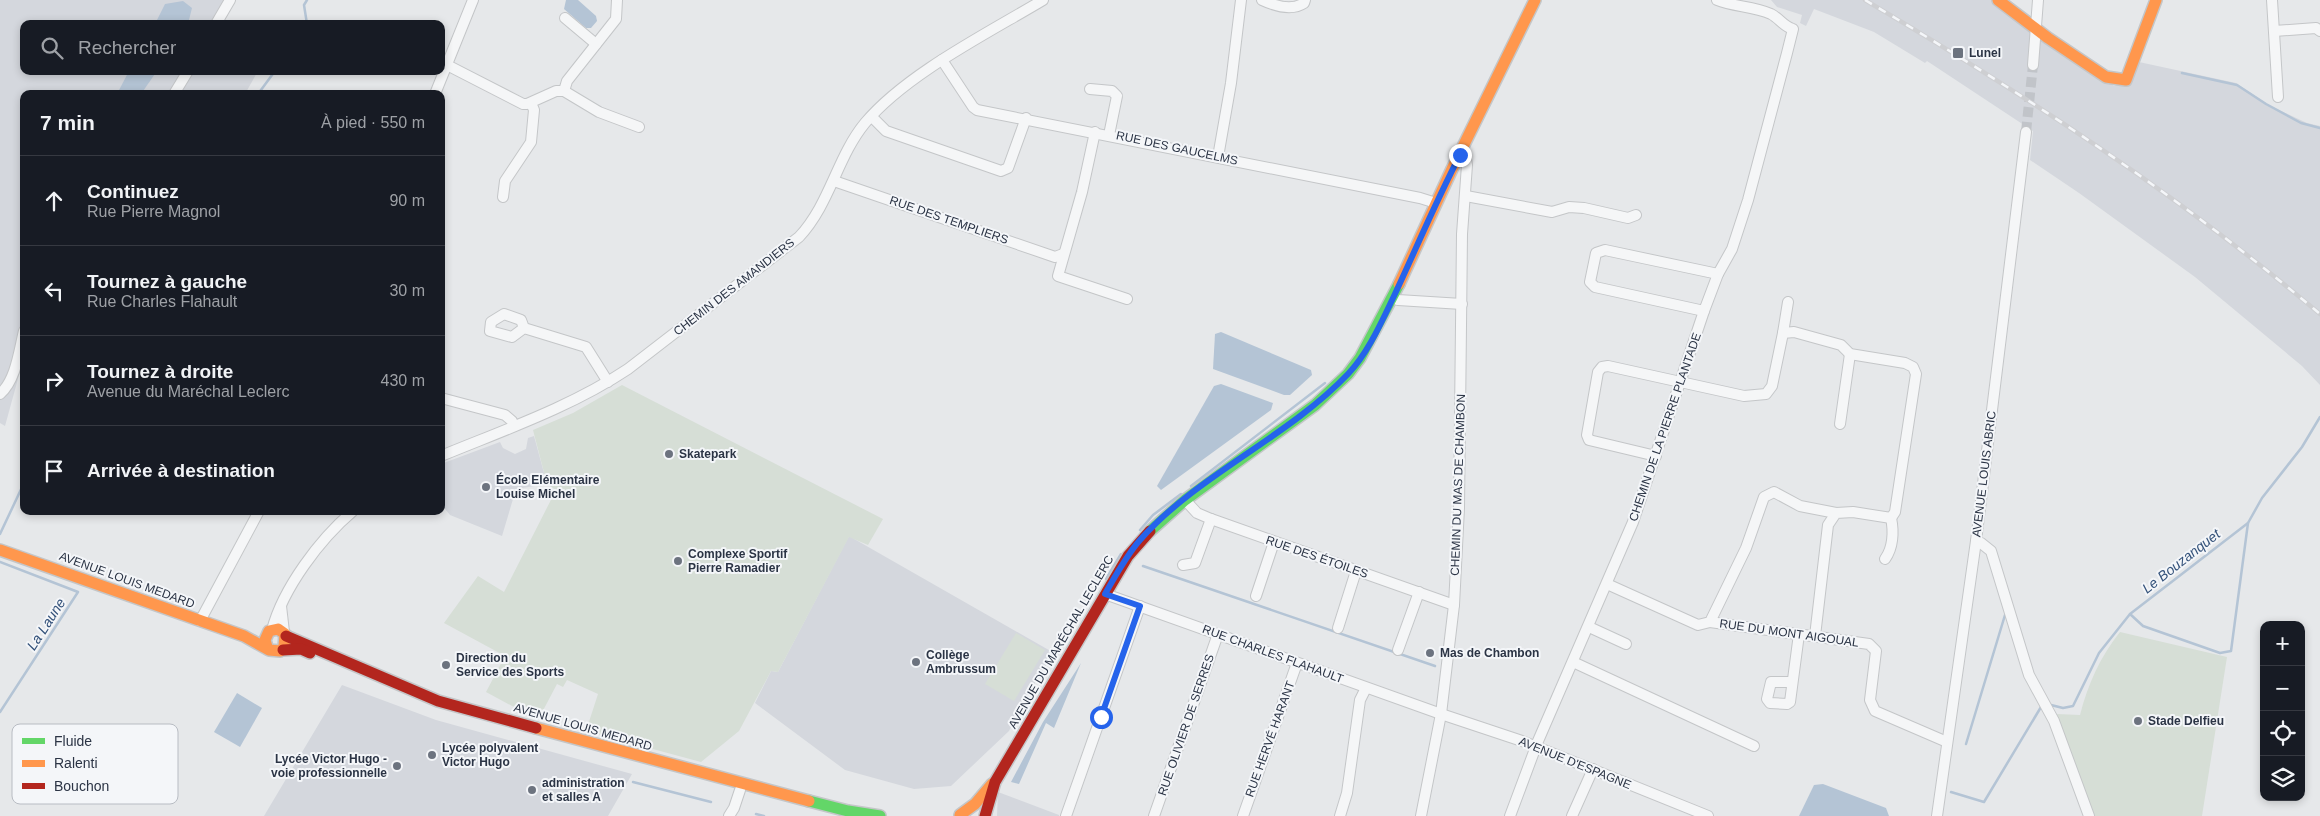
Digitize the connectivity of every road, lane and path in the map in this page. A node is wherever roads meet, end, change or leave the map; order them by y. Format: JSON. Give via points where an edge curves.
{"nodes":[{"id":1,"x":230,"y":0,"type":"edge"},
{"id":2,"x":473,"y":0,"type":"edge"},
{"id":3,"x":617,"y":0,"type":"edge"},
{"id":4,"x":1043,"y":0,"type":"edge"},
{"id":5,"x":1241,"y":0,"type":"edge"},
{"id":6,"x":1262,"y":0,"type":"edge"},
{"id":7,"x":1304,"y":0,"type":"edge"},
{"id":8,"x":1535,"y":0,"type":"edge"},
{"id":9,"x":1717,"y":0,"type":"edge"},
{"id":10,"x":1998,"y":0,"type":"edge"},
{"id":11,"x":2038,"y":0,"type":"edge"},
{"id":12,"x":2156,"y":0,"type":"edge"},
{"id":13,"x":2272,"y":0,"type":"edge"},
{"id":14,"x":565,"y":18,"type":"dead end"},
{"id":15,"x":218,"y":20,"type":"edge"},
{"id":16,"x":2036,"y":28,"type":"junction"},
{"id":17,"x":2274,"y":31,"type":"junction"},
{"id":18,"x":2320,"y":31,"type":"edge"},
{"id":19,"x":596,"y":44,"type":"junction"},
{"id":20,"x":942,"y":60,"type":"junction"},
{"id":21,"x":447,"y":65,"type":"junction"},
{"id":22,"x":2033,"y":65,"type":"tunnel mouth"},
{"id":23,"x":445,"y":70,"type":"edge"},
{"id":24,"x":186,"y":75,"type":"edge"},
{"id":25,"x":443,"y":75,"type":"edge"},
{"id":26,"x":1090,"y":89,"type":"dead end"},
{"id":27,"x":176,"y":90,"type":"edge"},
{"id":28,"x":437,"y":90,"type":"edge"},
{"id":29,"x":564,"y":91,"type":"junction"},
{"id":30,"x":2278,"y":98,"type":"dead end"},
{"id":31,"x":531,"y":103,"type":"junction"},
{"id":32,"x":872,"y":116,"type":"junction"},
{"id":33,"x":1026,"y":118,"type":"junction"},
{"id":34,"x":639,"y":127,"type":"dead end"},
{"id":35,"x":1095,"y":132,"type":"junction"},
{"id":36,"x":2026,"y":132,"type":"tunnel mouth"},
{"id":37,"x":1109,"y":135,"type":"junction"},
{"id":38,"x":1460,"y":155,"type":"junction"},
{"id":39,"x":1218,"y":157,"type":"junction"},
{"id":40,"x":834,"y":181,"type":"junction"},
{"id":41,"x":1466,"y":196,"type":"junction"},
{"id":42,"x":503,"y":197,"type":"dead end"},
{"id":43,"x":1436,"y":204,"type":"junction"},
{"id":44,"x":1636,"y":215,"type":"dead end"},
{"id":45,"x":1063,"y":254,"type":"junction"},
{"id":46,"x":1718,"y":274,"type":"junction"},
{"id":47,"x":1127,"y":298,"type":"dead end"},
{"id":48,"x":1393,"y":298,"type":"junction"},
{"id":49,"x":1788,"y":302,"type":"dead end"},
{"id":50,"x":1462,"y":304,"type":"junction"},
{"id":51,"x":1704,"y":311,"type":"junction"},
{"id":52,"x":524,"y":328,"type":"dead end"},
{"id":53,"x":1783,"y":333,"type":"junction"},
{"id":54,"x":20,"y":346,"type":"edge"},
{"id":55,"x":1850,"y":354,"type":"junction"},
{"id":56,"x":608,"y":382,"type":"junction"},
{"id":57,"x":1680,"y":382,"type":"junction"},
{"id":58,"x":0,"y":394,"type":"edge"},
{"id":59,"x":445,"y":399,"type":"edge"},
{"id":60,"x":1840,"y":424,"type":"dead end"},
{"id":61,"x":514,"y":426,"type":"junction"},
{"id":62,"x":445,"y":454,"type":"edge"},
{"id":63,"x":1656,"y":456,"type":"junction"},
{"id":64,"x":1185,"y":500,"type":"junction"},
{"id":65,"x":1836,"y":513,"type":"junction"},
{"id":66,"x":257,"y":515,"type":"edge"},
{"id":67,"x":349,"y":515,"type":"edge"},
{"id":68,"x":1892,"y":518,"type":"junction"},
{"id":69,"x":1211,"y":519,"type":"junction"},
{"id":70,"x":1976,"y":541,"type":"junction"},
{"id":71,"x":1274,"y":542,"type":"junction"},
{"id":72,"x":0,"y":550,"type":"edge"},
{"id":73,"x":1884,"y":559,"type":"dead end"},
{"id":74,"x":1184,"y":565,"type":"dead end"},
{"id":75,"x":1356,"y":571,"type":"junction"},
{"id":76,"x":1607,"y":584,"type":"junction"},
{"id":77,"x":1419,"y":592,"type":"junction"},
{"id":78,"x":1105,"y":594,"type":"junction"},
{"id":79,"x":1256,"y":596,"type":"dead end"},
{"id":80,"x":1454,"y":605,"type":"junction"},
{"id":81,"x":281,"y":606,"type":"junction"},
{"id":82,"x":1140,"y":606,"type":"junction"},
{"id":83,"x":200,"y":621,"type":"junction"},
{"id":84,"x":1710,"y":622,"type":"junction"},
{"id":85,"x":1589,"y":627,"type":"junction"},
{"id":86,"x":1338,"y":628,"type":"dead end"},
{"id":87,"x":269,"y":632,"type":"junction"},
{"id":88,"x":285,"y":634,"type":"junction"},
{"id":89,"x":1218,"y":634,"type":"junction"},
{"id":90,"x":1799,"y":634,"type":"junction"},
{"id":91,"x":244,"y":636,"type":"junction"},
{"id":92,"x":1815,"y":636,"type":"junction"},
{"id":93,"x":1626,"y":644,"type":"dead end"},
{"id":94,"x":267,"y":647,"type":"junction"},
{"id":95,"x":283,"y":650,"type":"junction"},
{"id":96,"x":1398,"y":650,"type":"dead end"},
{"id":97,"x":1574,"y":662,"type":"junction"},
{"id":98,"x":1297,"y":663,"type":"junction"},
{"id":99,"x":1792,"y":682,"type":"dead end"},
{"id":100,"x":1366,"y":688,"type":"junction"},
{"id":101,"x":1441,"y":714,"type":"junction"},
{"id":102,"x":1947,"y":742,"type":"junction"},
{"id":103,"x":1537,"y":746,"type":"junction"},
{"id":104,"x":1754,"y":746,"type":"dead end"},
{"id":105,"x":1593,"y":769,"type":"junction"},
{"id":106,"x":995,"y":782,"type":"junction"},
{"id":107,"x":740,"y":790,"type":"junction"},
{"id":108,"x":733,"y":813,"type":"edge"},
{"id":109,"x":838,"y":816,"type":"edge"},
{"id":110,"x":880,"y":816,"type":"edge"},
{"id":111,"x":958,"y":816,"type":"edge"},
{"id":112,"x":985,"y":816,"type":"edge"},
{"id":113,"x":1066,"y":816,"type":"edge"},
{"id":114,"x":1154,"y":816,"type":"edge"},
{"id":115,"x":1243,"y":816,"type":"edge"},
{"id":116,"x":1340,"y":816,"type":"edge"},
{"id":117,"x":1421,"y":816,"type":"edge"},
{"id":118,"x":1510,"y":816,"type":"edge"},
{"id":119,"x":1572,"y":816,"type":"edge"},
{"id":120,"x":1708,"y":816,"type":"edge"},
{"id":121,"x":1937,"y":816,"type":"edge"},
{"id":122,"x":2089,"y":816,"type":"edge"}],
"edges":[{"from":1,"to":15,"type":"street"},
{"from":2,"to":21,"type":"street"},
{"from":3,"to":19,"type":"street","via":[[616,19]]},
{"from":4,"to":20,"type":"street","name":"CHEMIN DES AMANDIERS"},
{"from":5,"to":39,"type":"street"},
{"from":6,"to":7,"type":"street","via":[[1297,8]]},
{"from":8,"to":38,"type":"street","name":"AVENUE DU MARÉCHAL LECLERC"},
{"from":9,"to":46,"type":"street","name":"CHEMIN DE LA PIERRE PLANTADE","via":[[1754,7],[1774,15],[1788,28],[1794,29],[1748,200],[1732,249]]},
{"from":10,"to":16,"type":"street"},
{"from":11,"to":16,"type":"street"},
{"from":12,"to":16,"type":"street","via":[[2126,80],[2106,77]]},
{"from":13,"to":17,"type":"street"},
{"from":14,"to":19,"type":"street"},
{"from":16,"to":22,"type":"street"},
{"from":17,"to":18,"type":"street","via":[[2316,28]]},
{"from":17,"to":30,"type":"street"},
{"from":19,"to":29,"type":"street","via":[[567,81]]},
{"from":20,"to":32,"type":"street","name":"CHEMIN DES AMANDIERS"},
{"from":20,"to":33,"type":"street","name":"RUE DES GAUCELMS","via":[[973,107]]},
{"from":21,"to":23,"type":"street"},
{"from":21,"to":31,"type":"street","via":[[523,104]]},
{"from":24,"to":27,"type":"street"},
{"from":25,"to":28,"type":"street"},
{"from":26,"to":37,"type":"street","via":[[1112,91],[1117,96]]},
{"from":29,"to":31,"type":"street","via":[[556,91]]},
{"from":29,"to":34,"type":"street","via":[[598,112]]},
{"from":31,"to":42,"type":"street","via":[[534,110],[531,142],[505,181]]},
{"from":32,"to":33,"type":"street","via":[[886,131],[1001,171],[1008,168]]},
{"from":32,"to":40,"type":"street","name":"CHEMIN DES AMANDIERS","via":[[853,141]]},
{"from":33,"to":35,"type":"street","name":"RUE DES GAUCELMS"},
{"from":35,"to":37,"type":"street","name":"RUE DES GAUCELMS"},
{"from":35,"to":45,"type":"street","via":[[1082,192]]},
{"from":36,"to":70,"type":"street","name":"AVENUE LOUIS ABRIC"},
{"from":37,"to":39,"type":"street","name":"RUE DES GAUCELMS"},
{"from":38,"to":41,"type":"street","name":"CHEMIN DU MAS DE CHAMBON","via":[[1466,159],[1467,165]]},
{"from":38,"to":43,"type":"street","name":"AVENUE DU MARÉCHAL LECLERC"},
{"from":39,"to":43,"type":"street","name":"RUE DES GAUCELMS"},
{"from":40,"to":45,"type":"street","name":"RUE DES TEMPLIERS","via":[[1055,257]]},
{"from":40,"to":56,"type":"street","name":"CHEMIN DES AMANDIERS","via":[[812,223],[783,251]]},
{"from":41,"to":44,"type":"street","via":[[1552,212],[1569,206],[1628,218]]},
{"from":41,"to":50,"type":"street","name":"CHEMIN DU MAS DE CHAMBON","via":[[1462,234]]},
{"from":43,"to":48,"type":"street","name":"AVENUE DU MARÉCHAL LECLERC"},
{"from":45,"to":47,"type":"street","via":[[1058,276]]},
{"from":46,"to":51,"type":"street","name":"CHEMIN DE LA PIERRE PLANTADE"},
{"from":46,"to":51,"type":"street","via":[[1605,250],[1596,253],[1590,282],[1595,287]]},
{"from":48,"to":50,"type":"street"},
{"from":48,"to":64,"type":"street","name":"AVENUE DU MARÉCHAL LECLERC","via":[[1374,336],[1348,374],[1275,436]]},
{"from":49,"to":53,"type":"street"},
{"from":50,"to":80,"type":"street","name":"CHEMIN DU MAS DE CHAMBON","via":[[1460,498]]},
{"from":51,"to":57,"type":"street","name":"CHEMIN DE LA PIERRE PLANTADE"},
{"from":52,"to":56,"type":"street","via":[[586,347]]},
{"from":53,"to":55,"type":"street","via":[[1794,332],[1841,345]]},
{"from":53,"to":57,"type":"street","via":[[1772,386],[1766,394],[1744,396]]},
{"from":54,"to":58,"type":"street","via":[[13,373]]},
{"from":55,"to":60,"type":"street"},
{"from":55,"to":68,"type":"street","via":[[1904,363],[1913,367],[1916,374]]},
{"from":56,"to":61,"type":"street","name":"CHEMIN DES AMANDIERS"},
{"from":57,"to":63,"type":"street","name":"CHEMIN DE LA PIERRE PLANTADE"},
{"from":57,"to":63,"type":"street","via":[[1608,366],[1598,372],[1587,435],[1589,440]]},
{"from":59,"to":61,"type":"street","via":[[505,415]]},
{"from":61,"to":62,"type":"street","name":"CHEMIN DES AMANDIERS"},
{"from":63,"to":76,"type":"street","name":"CHEMIN DE LA PIERRE PLANTADE"},
{"from":64,"to":69,"type":"street","name":"RUE DES ÉTOILES","via":[[1197,513]]},
{"from":64,"to":78,"type":"street","name":"AVENUE DU MARÉCHAL LECLERC","via":[[1140,540]]},
{"from":65,"to":68,"type":"street","via":[[1853,512]]},
{"from":65,"to":84,"type":"street","via":[[1800,506],[1774,492],[1764,497],[1746,548]]},
{"from":65,"to":92,"type":"street","via":[[1828,525]]},
{"from":66,"to":83,"type":"street"},
{"from":67,"to":81,"type":"street","via":[[299,572]]},
{"from":68,"to":73,"type":"street","via":[[1890,552]]},
{"from":69,"to":71,"type":"street","name":"RUE DES ÉTOILES"},
{"from":69,"to":74,"type":"street","via":[[1195,563]]},
{"from":70,"to":102,"type":"street","name":"AVENUE LOUIS ABRIC"},
{"from":70,"to":122,"type":"street","via":[[1991,551],[2029,675],[2054,721]]},
{"from":71,"to":75,"type":"street","name":"RUE DES ÉTOILES"},
{"from":71,"to":79,"type":"street"},
{"from":72,"to":83,"type":"street","name":"AVENUE LOUIS MEDARD"},
{"from":75,"to":77,"type":"street","name":"RUE DES ÉTOILES"},
{"from":75,"to":86,"type":"street"},
{"from":76,"to":84,"type":"street","name":"RUE DU MONT AIGOUAL","via":[[1698,625]]},
{"from":76,"to":85,"type":"street","name":"CHEMIN DE LA PIERRE PLANTADE"},
{"from":77,"to":80,"type":"street","name":"RUE DES ÉTOILES"},
{"from":77,"to":96,"type":"street"},
{"from":78,"to":82,"type":"street","name":"RUE CHARLES FLAHAULT"},
{"from":78,"to":106,"type":"street","name":"AVENUE DU MARÉCHAL LECLERC"},
{"from":80,"to":101,"type":"street","name":"CHEMIN DU MAS DE CHAMBON"},
{"from":81,"to":87,"type":"street"},
{"from":81,"to":88,"type":"street"},
{"from":82,"to":89,"type":"street","name":"RUE CHARLES FLAHAULT"},
{"from":82,"to":113,"type":"street"},
{"from":83,"to":91,"type":"street","name":"AVENUE LOUIS MEDARD"},
{"from":84,"to":90,"type":"street","name":"RUE DU MONT AIGOUAL"},
{"from":85,"to":93,"type":"street"},
{"from":85,"to":97,"type":"street","name":"CHEMIN DE LA PIERRE PLANTADE"},
{"from":87,"to":88,"type":"street","via":[[278,629]]},
{"from":87,"to":91,"type":"street","name":"AVENUE LOUIS MEDARD"},
{"from":87,"to":94,"type":"street","via":[[264,640]]},
{"from":88,"to":95,"type":"street"},
{"from":88,"to":110,"type":"street","name":"AVENUE LOUIS MEDARD","via":[[438,701],[694,772],[848,811]]},
{"from":89,"to":98,"type":"street","name":"RUE CHARLES FLAHAULT"},
{"from":89,"to":114,"type":"street","name":"RUE OLIVIER DE SERRES"},
{"from":90,"to":92,"type":"street","name":"RUE DU MONT AIGOUAL"},
{"from":90,"to":99,"type":"street"},
{"from":91,"to":94,"type":"street","name":"AVENUE LOUIS MEDARD"},
{"from":92,"to":102,"type":"street","name":"RUE DU MONT AIGOUAL","via":[[1870,644],[1876,651],[1870,700],[1875,711]]},
{"from":94,"to":95,"type":"street","via":[[273,651]]},
{"from":95,"to":107,"type":"street","name":"AVENUE LOUIS MEDARD","via":[[301,649],[439,710]]},
{"from":97,"to":103,"type":"street","name":"CHEMIN DE LA PIERRE PLANTADE"},
{"from":97,"to":104,"type":"street"},
{"from":98,"to":100,"type":"street","name":"RUE CHARLES FLAHAULT"},
{"from":98,"to":115,"type":"street","name":"RUE HERVÉ HARANT"},
{"from":100,"to":101,"type":"street","name":"RUE CHARLES FLAHAULT"},
{"from":100,"to":116,"type":"street","via":[[1360,700],[1347,793]]},
{"from":101,"to":103,"type":"street","name":"AVENUE D'ESPAGNE"},
{"from":101,"to":117,"type":"street","name":"CHEMIN DU MAS DE CHAMBON"},
{"from":102,"to":121,"type":"street","name":"AVENUE LOUIS ABRIC"},
{"from":103,"to":105,"type":"street","name":"AVENUE D'ESPAGNE"},
{"from":103,"to":118,"type":"street","name":"CHEMIN DE LA PIERRE PLANTADE"},
{"from":105,"to":119,"type":"street"},
{"from":105,"to":120,"type":"street","name":"AVENUE D'ESPAGNE"},
{"from":106,"to":111,"type":"street","name":"AVENUE DU MARÉCHAL LECLERC","via":[[975,804]]},
{"from":106,"to":112,"type":"street","name":"AVENUE DU MARÉCHAL LECLERC"},
{"from":107,"to":108,"type":"street"},
{"from":107,"to":109,"type":"street","name":"AVENUE LOUIS MEDARD"}]}
